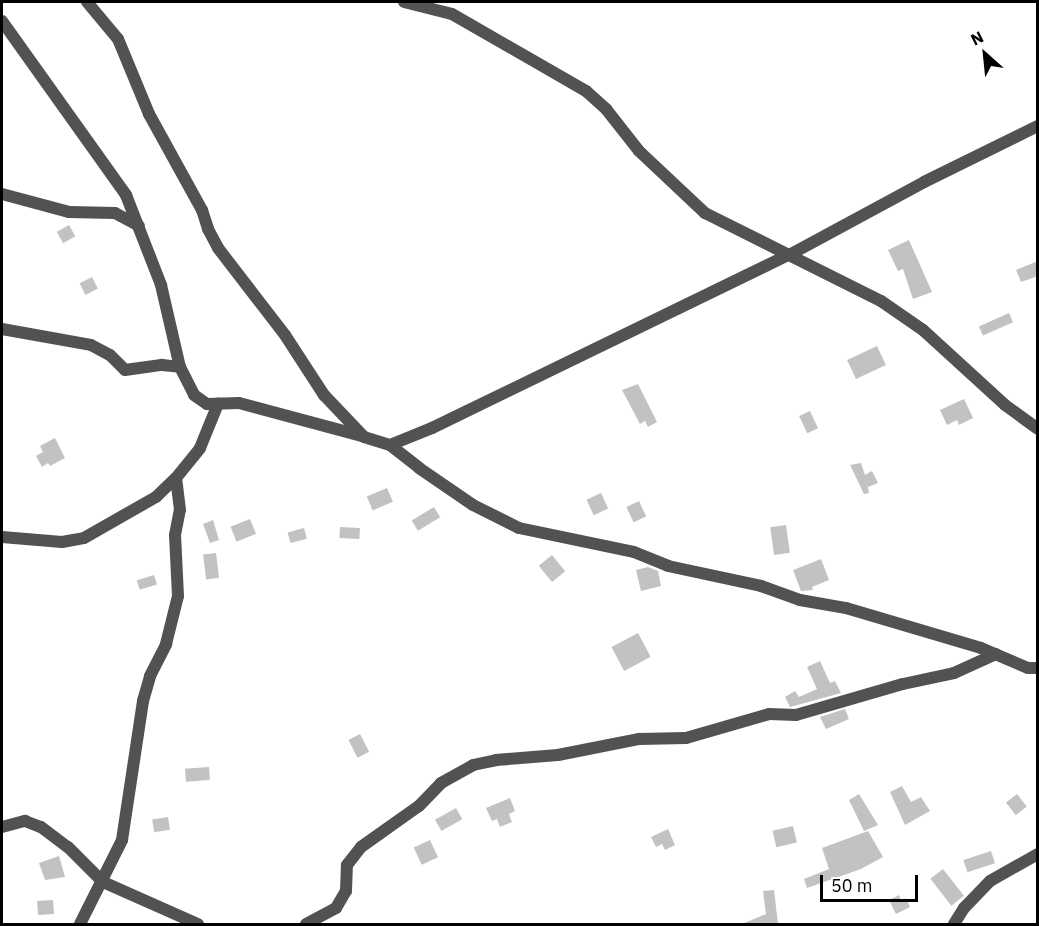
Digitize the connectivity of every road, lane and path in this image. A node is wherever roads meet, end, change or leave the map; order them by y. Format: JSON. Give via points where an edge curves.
{"nodes":[{"id":1,"x":87,"y":2,"type":"edge"},
{"id":2,"x":404,"y":2,"type":"edge"},
{"id":3,"x":2,"y":21,"type":"edge"},
{"id":4,"x":1038,"y":126,"type":"edge"},
{"id":5,"x":2,"y":194,"type":"edge"},
{"id":6,"x":138,"y":226,"type":"junction"},
{"id":7,"x":790,"y":254,"type":"junction"},
{"id":8,"x":2,"y":329,"type":"edge"},
{"id":9,"x":180,"y":367,"type":"junction"},
{"id":10,"x":218,"y":404,"type":"junction"},
{"id":11,"x":1038,"y":429,"type":"edge"},
{"id":12,"x":364,"y":437,"type":"junction"},
{"id":13,"x":390,"y":445,"type":"junction"},
{"id":14,"x":176,"y":478,"type":"junction"},
{"id":15,"x":2,"y":537,"type":"edge"},
{"id":16,"x":996,"y":654,"type":"junction"},
{"id":17,"x":1038,"y":668,"type":"edge"},
{"id":18,"x":2,"y":827,"type":"edge"},
{"id":19,"x":1038,"y":854,"type":"edge"},
{"id":20,"x":103,"y":882,"type":"junction"},
{"id":21,"x":80,"y":924,"type":"edge"},
{"id":22,"x":198,"y":924,"type":"edge"},
{"id":23,"x":306,"y":924,"type":"edge"},
{"id":24,"x":954,"y":924,"type":"edge"}],
"edges":[{"from":1,"to":12,"type":"street","via":[[118,39],[149,114],[202,210],[218,248],[285,335],[324,395]]},
{"from":2,"to":7,"type":"street","via":[[452,15],[586,91],[606,109],[639,152],[705,213]]},
{"from":3,"to":6,"type":"street","via":[[67,116],[118,181]]},
{"from":4,"to":7,"type":"street"},
{"from":5,"to":6,"type":"street","via":[[69,212],[115,213]]},
{"from":6,"to":9,"type":"street","via":[[161,285]]},
{"from":7,"to":11,"type":"street","via":[[882,301]]},
{"from":7,"to":13,"type":"street"},
{"from":8,"to":9,"type":"street","via":[[91,345],[110,355],[125,370]]},
{"from":9,"to":10,"type":"street","via":[[194,395],[207,404]]},
{"from":10,"to":12,"type":"street","via":[[250,405]]},
{"from":10,"to":14,"type":"street","via":[[200,448]]},
{"from":12,"to":13,"type":"street"},
{"from":13,"to":16,"type":"street","via":[[473,505],[519,528],[634,552],[668,566],[846,608]]},
{"from":14,"to":15,"type":"street","via":[[156,497],[84,538],[62,542]]},
{"from":14,"to":20,"type":"street","via":[[180,510],[174,535],[178,596],[166,644],[143,701],[125,828]]},
{"from":16,"to":17,"type":"street","via":[[1028,668]]},
{"from":16,"to":23,"type":"street","via":[[954,673],[796,715],[769,714],[686,738],[639,739],[558,755],[473,765],[441,783],[419,806],[361,847],[347,865],[346,891],[336,908]]},
{"from":18,"to":20,"type":"street","via":[[25,821],[41,827]]},
{"from":19,"to":24,"type":"street","via":[[990,881]]},
{"from":20,"to":21,"type":"street"},
{"from":20,"to":22,"type":"street"}]}
